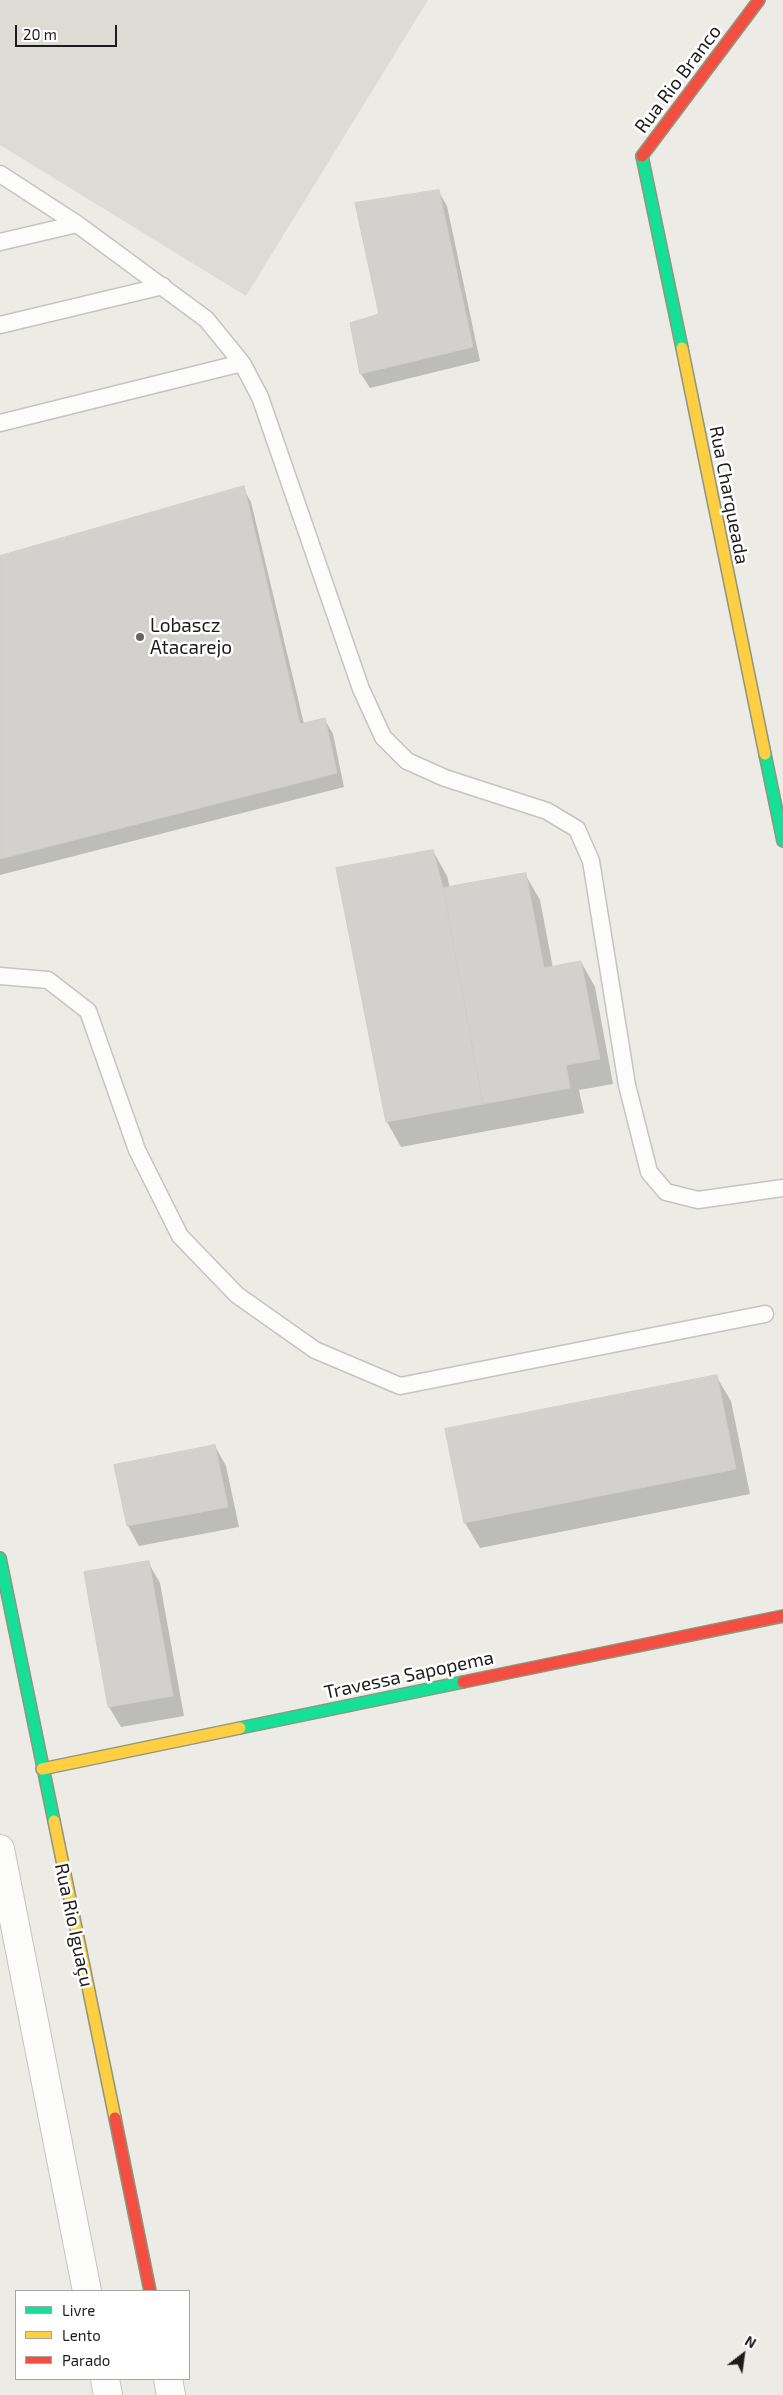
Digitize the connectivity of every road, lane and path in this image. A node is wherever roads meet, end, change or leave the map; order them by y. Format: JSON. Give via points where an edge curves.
{"nodes":[{"id":1,"x":759,"y":0,"type":"edge"},
{"id":2,"x":642,"y":156,"type":"joint"},
{"id":3,"x":0,"y":174,"type":"edge"},
{"id":4,"x":77,"y":224,"type":"junction"},
{"id":5,"x":0,"y":242,"type":"edge"},
{"id":6,"x":163,"y":286,"type":"junction"},
{"id":7,"x":0,"y":325,"type":"edge"},
{"id":8,"x":242,"y":363,"type":"junction"},
{"id":9,"x":0,"y":423,"type":"edge"},
{"id":10,"x":783,"y":841,"type":"edge"},
{"id":11,"x":0,"y":976,"type":"edge"},
{"id":12,"x":783,"y":1188,"type":"edge"},
{"id":13,"x":765,"y":1314,"type":"dead end"},
{"id":14,"x":0,"y":1558,"type":"edge"},
{"id":15,"x":783,"y":1616,"type":"edge"},
{"id":16,"x":42,"y":1769,"type":"junction"},
{"id":17,"x":0,"y":1848,"type":"edge"},
{"id":18,"x":87,"y":2290,"type":"edge"},
{"id":19,"x":150,"y":2290,"type":"edge"},
{"id":20,"x":105,"y":2380,"type":"edge"},
{"id":21,"x":168,"y":2380,"type":"edge"},
{"id":22,"x":108,"y":2395,"type":"edge"},
{"id":23,"x":171,"y":2395,"type":"edge"}],
"edges":[{"from":1,"to":2,"type":"street","name":"Rua Rio Branco"},
{"from":2,"to":10,"type":"street","name":"Rua Charqueada"},
{"from":3,"to":4,"type":"lane"},
{"from":4,"to":5,"type":"lane"},
{"from":4,"to":6,"type":"lane"},
{"from":6,"to":7,"type":"lane"},
{"from":6,"to":8,"type":"lane","via":[[206,319]]},
{"from":8,"to":9,"type":"lane"},
{"from":8,"to":12,"type":"lane","via":[[260,397],[361,689],[383,737],[407,761],[445,778],[547,811],[577,829],[591,861],[627,1084],[649,1172],[666,1192],[698,1200]]},
{"from":11,"to":13,"type":"lane","via":[[48,980],[88,1011],[137,1150],[180,1236],[237,1296],[315,1350],[400,1386]]},
{"from":14,"to":16,"type":"street","name":"Rua Rio Iguaçu"},
{"from":15,"to":16,"type":"street","name":"Travessa Sapopema"},
{"from":16,"to":19,"type":"street","name":"Rua Rio Iguaçu"},
{"from":17,"to":18,"type":"street"},
{"from":20,"to":22,"type":"street"},
{"from":21,"to":23,"type":"street"}]}
